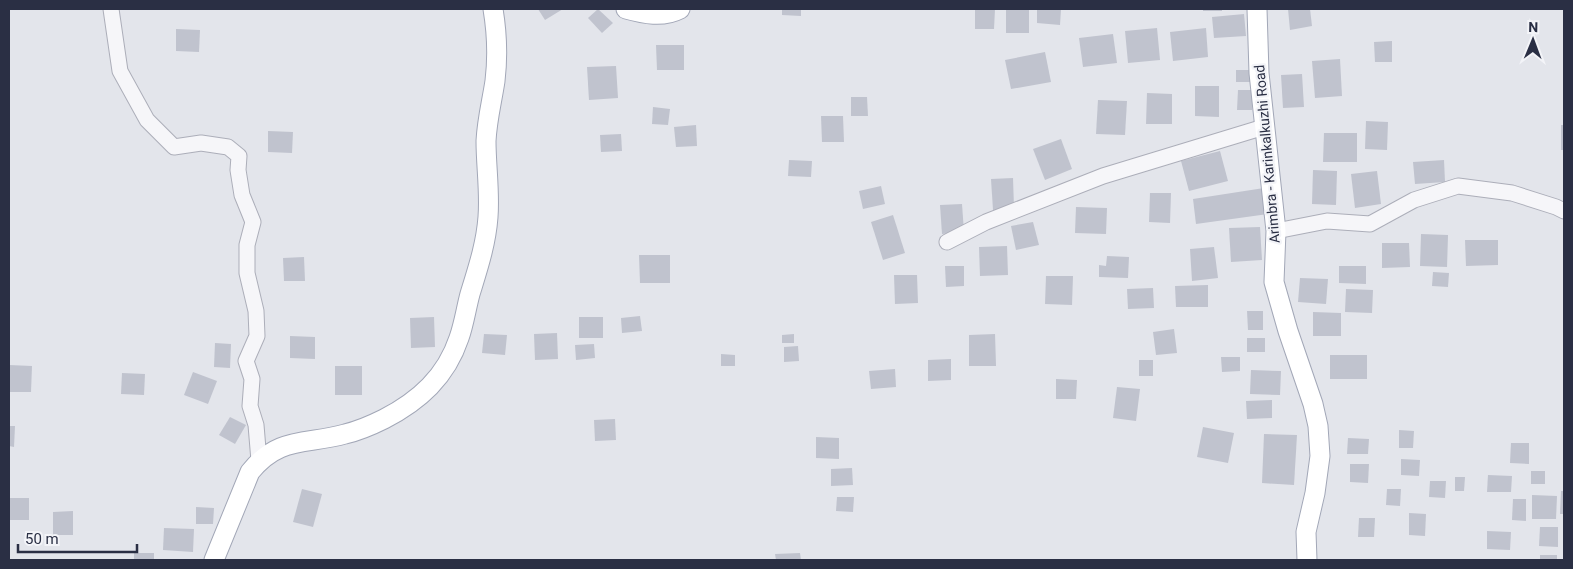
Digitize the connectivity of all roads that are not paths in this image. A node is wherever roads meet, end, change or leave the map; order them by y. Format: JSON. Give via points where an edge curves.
{"nodes":[{"id":1,"x":112,"y":9,"type":"edge"},
{"id":2,"x":493,"y":9,"type":"edge"},
{"id":3,"x":626,"y":9,"type":"edge"},
{"id":4,"x":680,"y":9,"type":"edge"},
{"id":5,"x":1257,"y":9,"type":"edge"},
{"id":6,"x":1264,"y":127,"type":"junction"},
{"id":7,"x":1564,"y":211,"type":"edge"},
{"id":8,"x":1276,"y":231,"type":"junction"},
{"id":9,"x":947,"y":242,"type":"dead end"},
{"id":10,"x":259,"y":461,"type":"junction"},
{"id":11,"x":214,"y":560,"type":"edge"},
{"id":12,"x":1307,"y":560,"type":"edge"}],
"edges":[{"from":1,"to":10,"type":"street","via":[[120,71],[147,120],[174,147],[201,143],[228,147],[240,156],[238,170],[242,196],[253,222],[247,245],[247,273],[256,311],[257,336],[246,361],[252,379],[250,406],[256,425]]},
{"from":2,"to":10,"type":"main road","via":[[497,45],[486,141],[488,216],[484,249],[450,362],[416,400],[383,420],[345,434],[289,443]]},
{"from":3,"to":4,"type":"main road","via":[[648,15]]},
{"from":5,"to":6,"type":"main road","name":"Arimbra - Karinkalkuzhi Road"},
{"from":6,"to":8,"type":"main road","name":"Arimbra - Karinkalkuzhi Road"},
{"from":6,"to":9,"type":"street","via":[[1103,176],[986,222]]},
{"from":7,"to":8,"type":"street","via":[[1512,193],[1458,186],[1414,200],[1370,224],[1327,221]]},
{"from":8,"to":12,"type":"main road","name":"Arimbra - Karinkalkuzhi Road","via":[[1274,282],[1318,426],[1320,456],[1306,532]]},
{"from":10,"to":11,"type":"main road","via":[[250,472]]}]}
